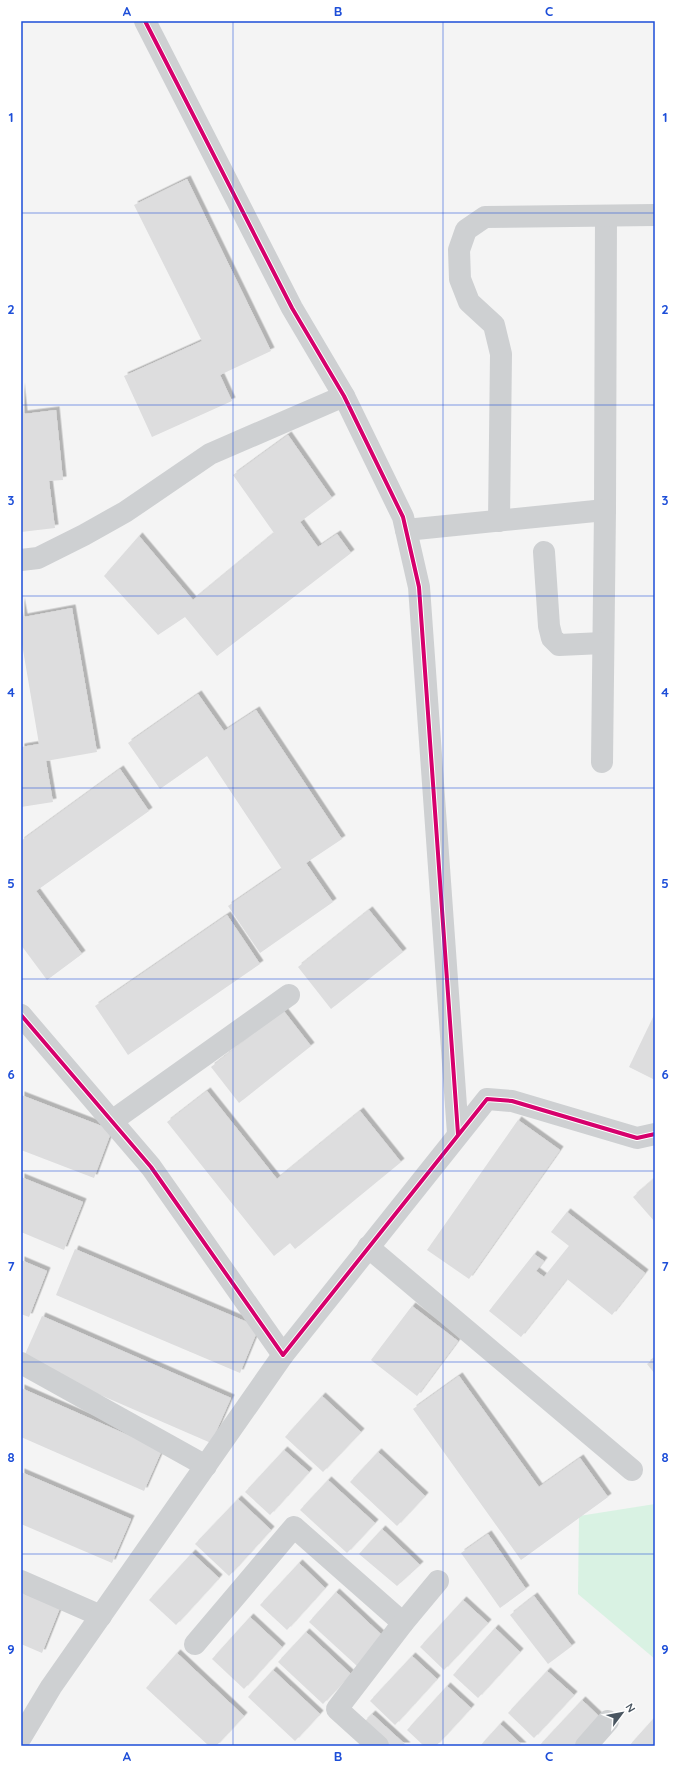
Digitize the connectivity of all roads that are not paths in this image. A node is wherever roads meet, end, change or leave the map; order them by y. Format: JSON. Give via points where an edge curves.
{"nodes":[{"id":1,"x":145,"y":21,"type":"edge"},
{"id":2,"x":655,"y":215,"type":"edge"},
{"id":3,"x":606,"y":216,"type":"junction"},
{"id":4,"x":344,"y":396,"type":"junction"},
{"id":5,"x":605,"y":510,"type":"junction"},
{"id":6,"x":499,"y":521,"type":"junction"},
{"id":7,"x":406,"y":530,"type":"junction"},
{"id":8,"x":544,"y":552,"type":"dead end"},
{"id":9,"x":30,"y":559,"type":"edge"},
{"id":10,"x":603,"y":643,"type":"junction"},
{"id":11,"x":602,"y":762,"type":"dead end"},
{"id":12,"x":289,"y":995,"type":"dead end"},
{"id":13,"x":21,"y":1014,"type":"edge"},
{"id":14,"x":112,"y":1121,"type":"junction"},
{"id":15,"x":458,"y":1134,"type":"junction"},
{"id":16,"x":655,"y":1134,"type":"edge"},
{"id":17,"x":368,"y":1247,"type":"junction"},
{"id":18,"x":283,"y":1355,"type":"junction"},
{"id":19,"x":21,"y":1363,"type":"edge"},
{"id":20,"x":206,"y":1466,"type":"junction"},
{"id":21,"x":632,"y":1470,"type":"dead end"},
{"id":22,"x":21,"y":1581,"type":"edge"},
{"id":23,"x":438,"y":1581,"type":"dead end"},
{"id":24,"x":101,"y":1616,"type":"junction"},
{"id":25,"x":403,"y":1622,"type":"junction"},
{"id":26,"x":195,"y":1644,"type":"dead end"},
{"id":27,"x":608,"y":1721,"type":"dead end"},
{"id":28,"x":21,"y":1737,"type":"edge"},
{"id":29,"x":378,"y":1746,"type":"edge"},
{"id":30,"x":586,"y":1746,"type":"edge"}],
"edges":[{"from":1,"to":4,"type":"street","via":[[292,308]]},
{"from":2,"to":3,"type":"street"},
{"from":3,"to":5,"type":"street"},
{"from":3,"to":6,"type":"street","via":[[485,217],[466,230],[459,250],[460,279],[469,302],[494,325],[501,354]]},
{"from":4,"to":7,"type":"street","via":[[403,517]]},
{"from":4,"to":9,"type":"street","via":[[210,454],[125,512],[84,535]]},
{"from":5,"to":6,"type":"street"},
{"from":5,"to":10,"type":"street"},
{"from":6,"to":7,"type":"street"},
{"from":7,"to":15,"type":"street","via":[[419,587]]},
{"from":8,"to":10,"type":"street","via":[[552,638],[559,645]]},
{"from":10,"to":11,"type":"street"},
{"from":12,"to":14,"type":"street"},
{"from":13,"to":14,"type":"street"},
{"from":14,"to":18,"type":"street","via":[[151,1167]]},
{"from":15,"to":16,"type":"street","via":[[487,1099],[512,1101],[637,1138]]},
{"from":15,"to":17,"type":"street"},
{"from":17,"to":18,"type":"street"},
{"from":17,"to":21,"type":"street"},
{"from":18,"to":20,"type":"street"},
{"from":19,"to":20,"type":"street"},
{"from":20,"to":24,"type":"street"},
{"from":22,"to":24,"type":"street"},
{"from":23,"to":25,"type":"street"},
{"from":24,"to":28,"type":"street","via":[[51,1687]]},
{"from":25,"to":26,"type":"street","via":[[294,1527]]},
{"from":25,"to":29,"type":"street","via":[[337,1709]]},
{"from":27,"to":30,"type":"street"}]}
